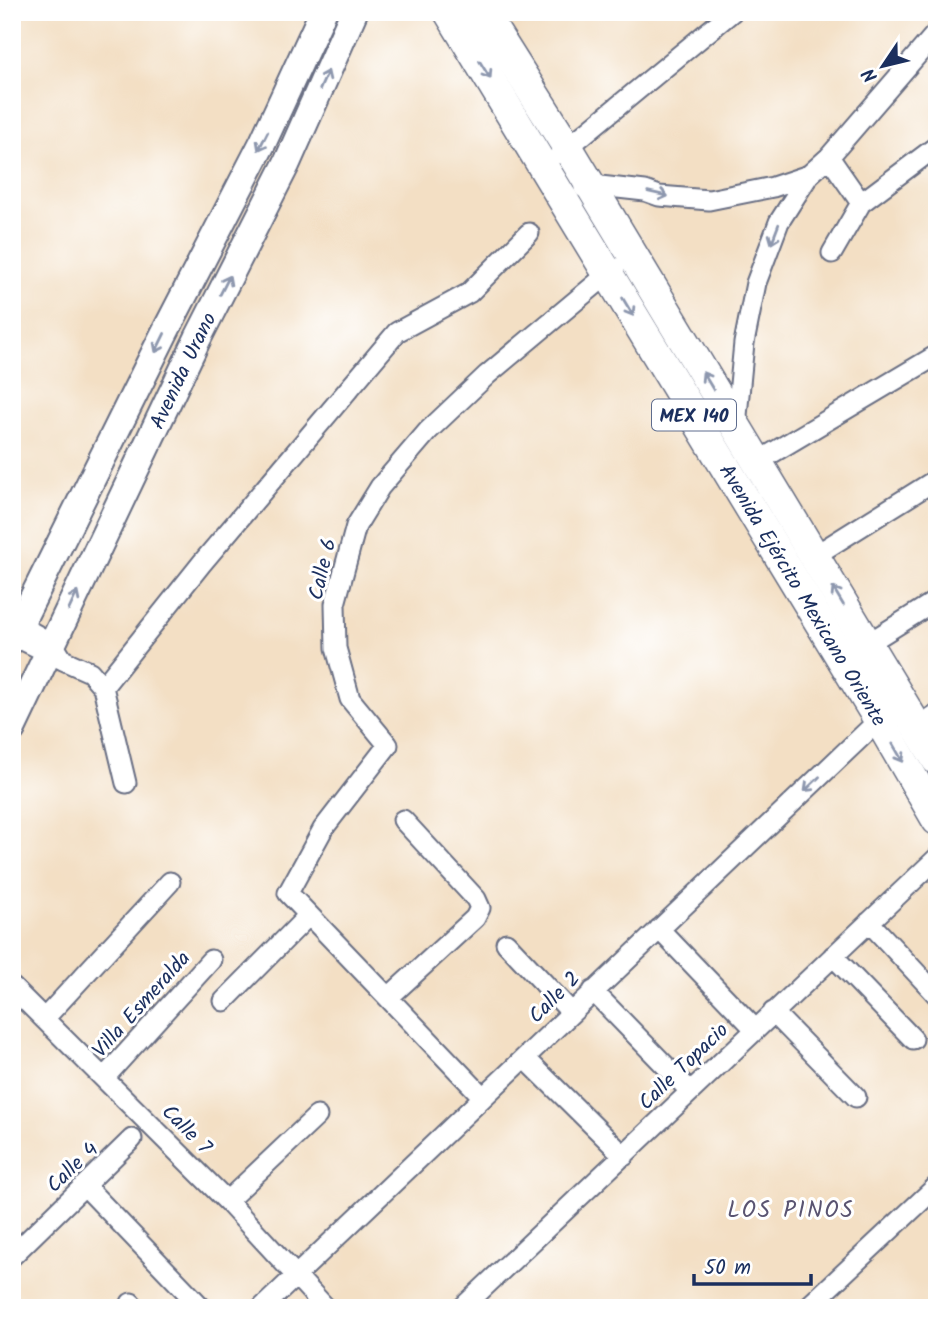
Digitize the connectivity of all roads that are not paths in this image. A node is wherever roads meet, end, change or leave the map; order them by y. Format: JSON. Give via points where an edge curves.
{"nodes":[{"id":1,"x":323,"y":12,"type":"edge"},
{"id":2,"x":354,"y":12,"type":"edge"},
{"id":3,"x":449,"y":12,"type":"edge"},
{"id":4,"x":732,"y":12,"type":"edge"},
{"id":5,"x":490,"y":16,"type":"edge"},
{"id":6,"x":937,"y":32,"type":"edge"},
{"id":7,"x":937,"y":146,"type":"edge"},
{"id":8,"x":568,"y":148,"type":"junction"},
{"id":9,"x":829,"y":157,"type":"junction"},
{"id":10,"x":543,"y":166,"type":"junction"},
{"id":11,"x":809,"y":175,"type":"junction"},
{"id":12,"x":590,"y":185,"type":"junction"},
{"id":13,"x":562,"y":198,"type":"junction"},
{"id":14,"x":862,"y":203,"type":"junction"},
{"id":15,"x":529,"y":233,"type":"dead end"},
{"id":16,"x":832,"y":253,"type":"dead end"},
{"id":17,"x":633,"y":256,"type":"junction"},
{"id":18,"x":608,"y":272,"type":"junction"},
{"id":19,"x":935,"y":361,"type":"edge"},
{"id":20,"x":736,"y":427,"type":"junction"},
{"id":21,"x":757,"y":462,"type":"junction"},
{"id":22,"x":937,"y":479,"type":"edge"},
{"id":23,"x":814,"y":556,"type":"junction"},
{"id":24,"x":937,"y":600,"type":"edge"},
{"id":25,"x":15,"y":634,"type":"edge"},
{"id":26,"x":867,"y":644,"type":"junction"},
{"id":27,"x":54,"y":652,"type":"junction"},
{"id":28,"x":103,"y":687,"type":"junction"},
{"id":29,"x":879,"y":720,"type":"junction"},
{"id":30,"x":927,"y":721,"type":"edge"},
{"id":31,"x":12,"y":729,"type":"edge"},
{"id":32,"x":937,"y":760,"type":"edge"},
{"id":33,"x":126,"y":783,"type":"dead end"},
{"id":34,"x":403,"y":820,"type":"dead end"},
{"id":35,"x":937,"y":820,"type":"edge"},
{"id":36,"x":937,"y":858,"type":"edge"},
{"id":37,"x":170,"y":882,"type":"dead end"},
{"id":38,"x":309,"y":915,"type":"junction"},
{"id":39,"x":869,"y":922,"type":"junction"},
{"id":40,"x":659,"y":929,"type":"junction"},
{"id":41,"x":506,"y":943,"type":"dead end"},
{"id":42,"x":833,"y":956,"type":"junction"},
{"id":43,"x":211,"y":960,"type":"dead end"},
{"id":44,"x":12,"y":987,"type":"edge"},
{"id":45,"x":593,"y":991,"type":"junction"},
{"id":46,"x":937,"y":995,"type":"edge"},
{"id":47,"x":389,"y":997,"type":"junction"},
{"id":48,"x":224,"y":1001,"type":"dead end"},
{"id":49,"x":571,"y":1012,"type":"junction"},
{"id":50,"x":773,"y":1012,"type":"junction"},
{"id":51,"x":44,"y":1018,"type":"junction"},
{"id":52,"x":755,"y":1029,"type":"junction"},
{"id":53,"x":913,"y":1039,"type":"dead end"},
{"id":54,"x":525,"y":1058,"type":"junction"},
{"id":55,"x":104,"y":1078,"type":"junction"},
{"id":56,"x":690,"y":1091,"type":"junction"},
{"id":57,"x":483,"y":1097,"type":"junction"},
{"id":58,"x":856,"y":1097,"type":"dead end"},
{"id":59,"x":317,"y":1115,"type":"dead end"},
{"id":60,"x":132,"y":1139,"type":"dead end"},
{"id":61,"x":624,"y":1156,"type":"junction"},
{"id":62,"x":85,"y":1186,"type":"junction"},
{"id":63,"x":937,"y":1186,"type":"edge"},
{"id":64,"x":227,"y":1201,"type":"junction"},
{"id":65,"x":12,"y":1256,"type":"edge"},
{"id":66,"x":296,"y":1276,"type":"junction"},
{"id":67,"x":202,"y":1308,"type":"edge"},
{"id":68,"x":262,"y":1308,"type":"edge"},
{"id":69,"x":326,"y":1308,"type":"edge"},
{"id":70,"x":462,"y":1308,"type":"edge"},
{"id":71,"x":807,"y":1308,"type":"edge"}],
"edges":[{"from":1,"to":25,"type":"main road","name":"Avenida Urano","one_way":true,"via":[[263,142]]},
{"from":27,"to":2,"type":"main road","name":"Avenida Urano","one_way":true},
{"from":3,"to":10,"type":"main road","name":"Avenida Ejército Mexicano Oriente","number":"MEX 140","one_way":true},
{"from":4,"to":8,"type":"street"},
{"from":5,"to":8,"type":"main road","name":"Avenida Ejército Mexicano Oriente","number":"MEX 140"},
{"from":6,"to":9,"type":"street"},
{"from":7,"to":14,"type":"street"},
{"from":8,"to":10,"type":"street"},
{"from":8,"to":12,"type":"main road","name":"Avenida Ejército Mexicano Oriente","number":"MEX 140"},
{"from":9,"to":11,"type":"street"},
{"from":9,"to":14,"type":"street"},
{"from":10,"to":13,"type":"main road","name":"Avenida Ejército Mexicano Oriente","number":"MEX 140"},
{"from":12,"to":11,"type":"street","one_way":true,"via":[[709,200]]},
{"from":11,"to":20,"type":"street","one_way":true,"via":[[779,222],[756,283],[744,343]]},
{"from":12,"to":13,"type":"street"},
{"from":12,"to":17,"type":"main road","name":"Avenida Ejército Mexicano Oriente","number":"MEX 140"},
{"from":13,"to":18,"type":"main road","name":"Avenida Ejército Mexicano Oriente","number":"MEX 140"},
{"from":14,"to":16,"type":"street"},
{"from":15,"to":28,"type":"street","via":[[469,293],[397,332]]},
{"from":17,"to":18,"type":"street","name":"Calle 6"},
{"from":20,"to":17,"type":"main road","name":"Avenida Ejército Mexicano Oriente","number":"MEX 140","one_way":true},
{"from":18,"to":29,"type":"main road","name":"Avenida Ejército Mexicano Oriente","number":"MEX 140","one_way":true},
{"from":18,"to":38,"type":"street","name":"Calle 6","via":[[428,431],[380,487],[356,526],[335,604],[336,648],[350,699],[388,746],[323,829],[288,893]]},
{"from":19,"to":21,"type":"street"},
{"from":20,"to":21,"type":"main road","name":"Avenida Ejército Mexicano Oriente","number":"MEX 140"},
{"from":21,"to":23,"type":"main road","name":"Avenida Ejército Mexicano Oriente","number":"MEX 140"},
{"from":22,"to":23,"type":"street"},
{"from":26,"to":23,"type":"main road","name":"Avenida Ejército Mexicano Oriente","number":"MEX 140","one_way":true},
{"from":24,"to":26,"type":"street"},
{"from":25,"to":27,"type":"street"},
{"from":26,"to":30,"type":"main road","name":"Avenida Ejército Mexicano Oriente","number":"MEX 140"},
{"from":27,"to":28,"type":"street","via":[[90,672]]},
{"from":27,"to":31,"type":"main road","name":"Avenida Urano"},
{"from":28,"to":33,"type":"street"},
{"from":29,"to":35,"type":"main road","name":"Avenida Ejército Mexicano Oriente","number":"MEX 140","one_way":true},
{"from":29,"to":40,"type":"street","name":"Calle 2","one_way":true},
{"from":30,"to":32,"type":"main road","name":"Avenida Ejército Mexicano Oriente","number":"MEX 140"},
{"from":34,"to":47,"type":"street","via":[[480,908],[475,918]]},
{"from":36,"to":39,"type":"street","name":"Calle Topacio"},
{"from":37,"to":51,"type":"street"},
{"from":38,"to":47,"type":"street","name":"Calle 6"},
{"from":38,"to":48,"type":"street"},
{"from":39,"to":42,"type":"street","name":"Calle Topacio"},
{"from":39,"to":46,"type":"street"},
{"from":40,"to":45,"type":"street","name":"Calle 2"},
{"from":40,"to":52,"type":"street"},
{"from":41,"to":49,"type":"street"},
{"from":42,"to":50,"type":"street","name":"Calle Topacio"},
{"from":42,"to":53,"type":"street"},
{"from":43,"to":55,"type":"street","name":"Villa Esmeralda"},
{"from":44,"to":51,"type":"street","name":"Calle 7"},
{"from":45,"to":49,"type":"street","name":"Calle 2"},
{"from":45,"to":56,"type":"street"},
{"from":47,"to":57,"type":"street","name":"Calle 6"},
{"from":49,"to":54,"type":"street","name":"Calle 2"},
{"from":50,"to":52,"type":"street","name":"Calle Topacio"},
{"from":50,"to":58,"type":"street"},
{"from":51,"to":55,"type":"street","name":"Calle 7"},
{"from":52,"to":56,"type":"street","name":"Calle Topacio"},
{"from":54,"to":57,"type":"street","name":"Calle 2"},
{"from":54,"to":61,"type":"street"},
{"from":55,"to":64,"type":"street","name":"Calle 7"},
{"from":56,"to":61,"type":"street","name":"Calle Topacio"},
{"from":57,"to":66,"type":"street","name":"Calle 2"},
{"from":59,"to":64,"type":"street"},
{"from":60,"to":62,"type":"street","name":"Calle 4"},
{"from":61,"to":70,"type":"street","name":"Calle Topacio"},
{"from":62,"to":65,"type":"street","name":"Calle 4"},
{"from":62,"to":67,"type":"street"},
{"from":63,"to":71,"type":"street"},
{"from":64,"to":66,"type":"street","name":"Calle 7"},
{"from":66,"to":68,"type":"street","name":"Calle 2"},
{"from":66,"to":69,"type":"street","name":"Calle 7"}]}
